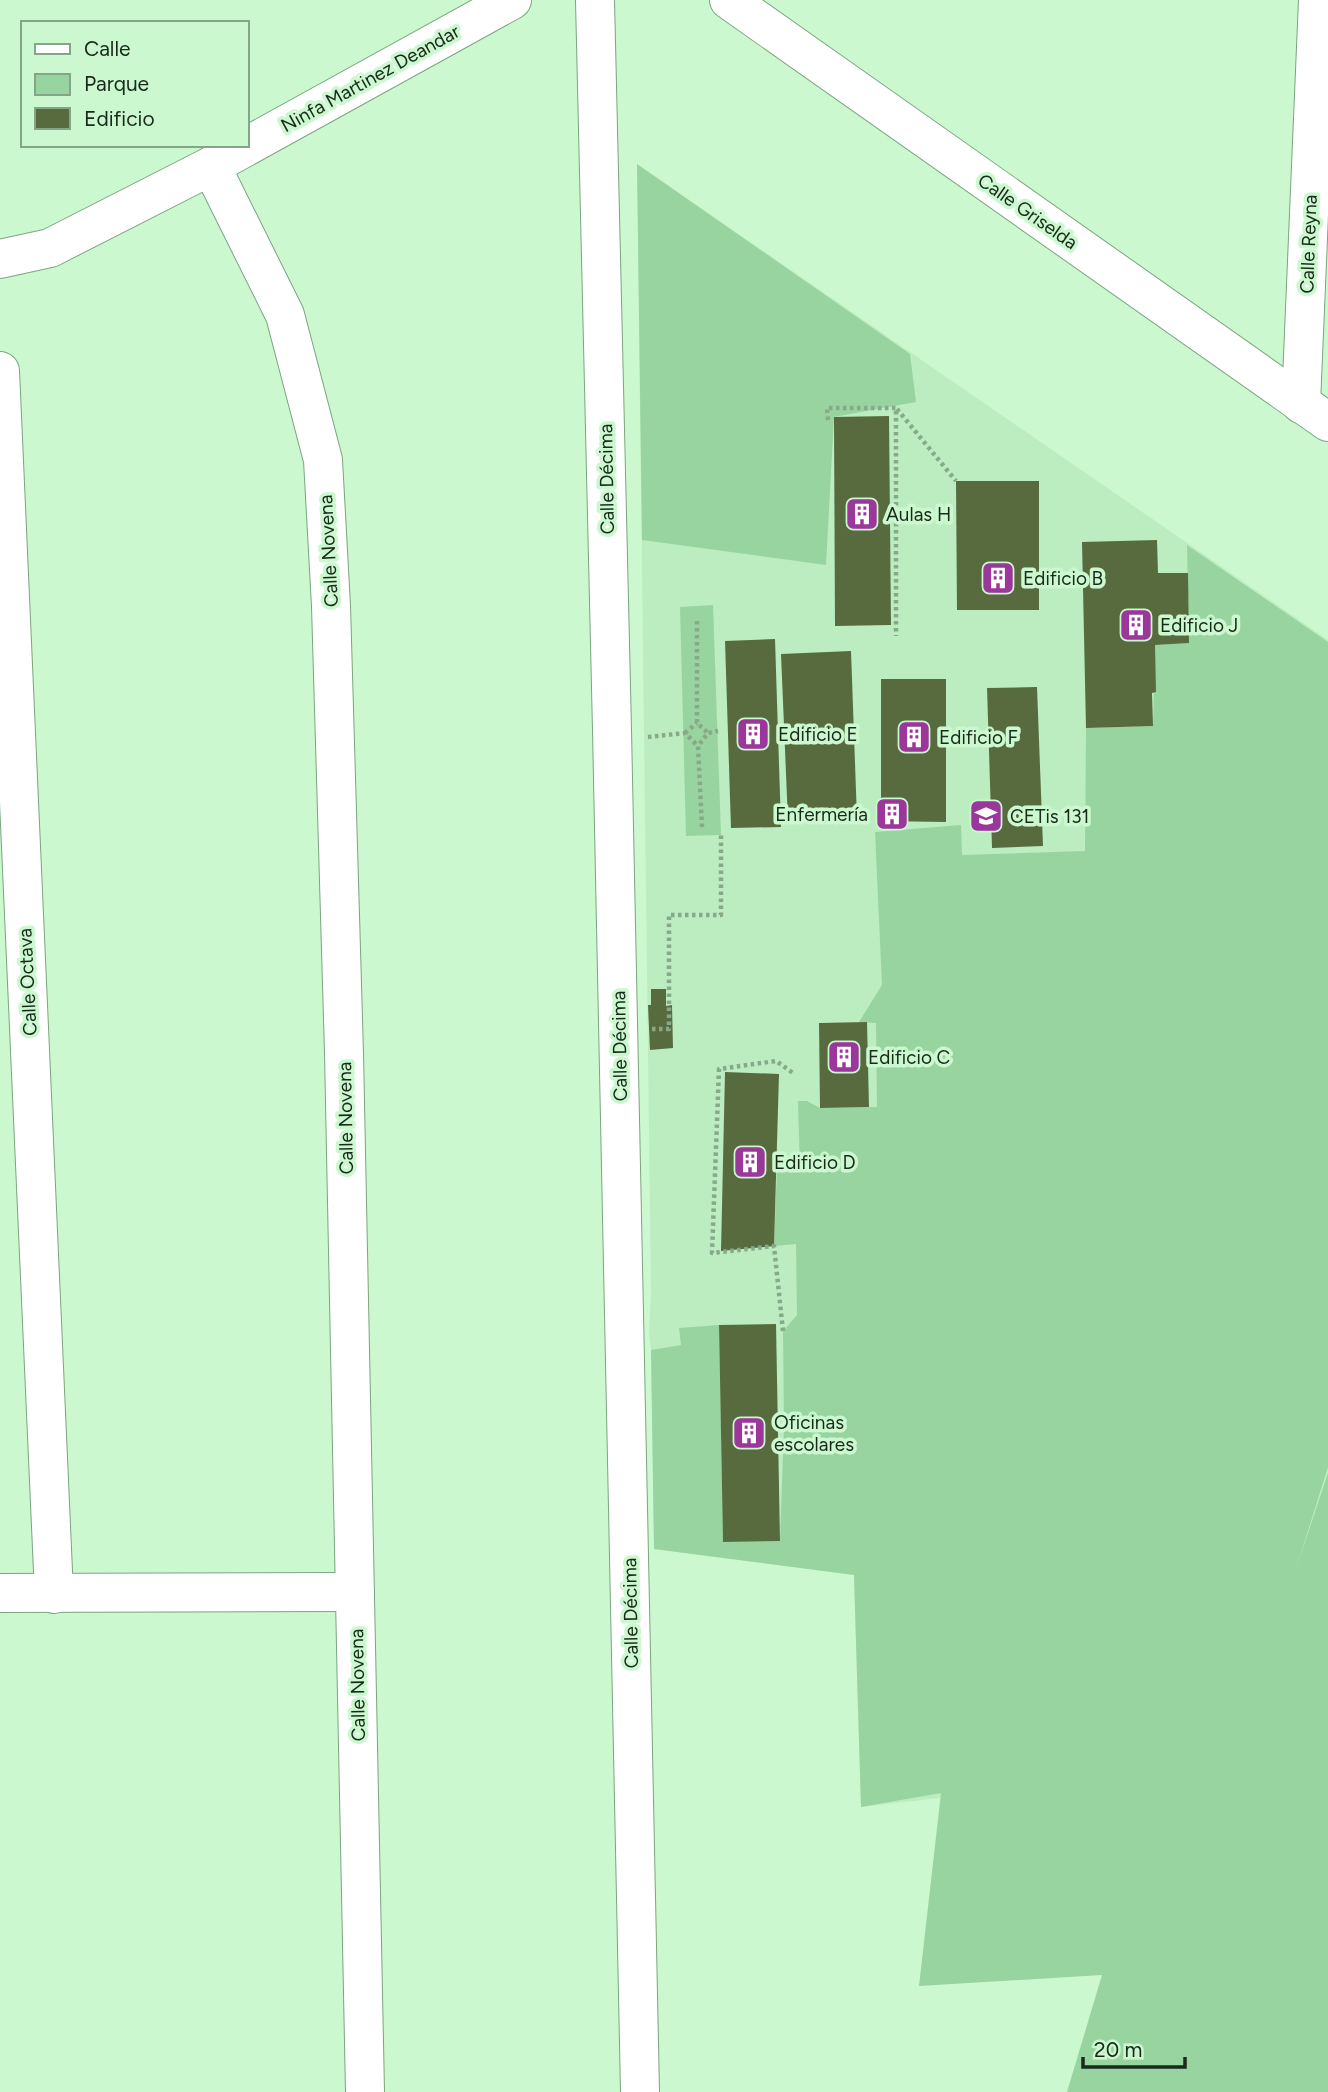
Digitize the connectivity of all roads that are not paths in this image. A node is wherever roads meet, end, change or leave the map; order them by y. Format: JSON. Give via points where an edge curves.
{"nodes":[{"id":1,"x":512,"y":0,"type":"edge"},
{"id":2,"x":595,"y":0,"type":"edge"},
{"id":3,"x":729,"y":0,"type":"edge"},
{"id":4,"x":1318,"y":0,"type":"edge"},
{"id":5,"x":248,"y":146,"type":"edge"},
{"id":6,"x":245,"y":147,"type":"edge"},
{"id":7,"x":211,"y":166,"type":"junction"},
{"id":8,"x":0,"y":259,"type":"edge"},
{"id":9,"x":0,"y":371,"type":"edge"},
{"id":10,"x":1315,"y":413,"type":"edge"},
{"id":11,"x":355,"y":1592,"type":"junction"},
{"id":12,"x":0,"y":1594,"type":"edge"},
{"id":13,"x":54,"y":1594,"type":"junction"},
{"id":14,"x":365,"y":2092,"type":"edge"},
{"id":15,"x":640,"y":2092,"type":"edge"}],
"edges":[{"from":1,"to":5,"type":"street","name":"Ninfa Martinez Deandar"},
{"from":2,"to":15,"type":"street","name":"Calle Décima"},
{"from":3,"to":10,"type":"street","name":"Calle Griselda"},
{"from":4,"to":10,"type":"street","name":"Calle Reyna"},
{"from":6,"to":7,"type":"street","name":"Ninfa Martinez Deandar"},
{"from":7,"to":8,"type":"street","name":"Ninfa Martinez Deandar","via":[[50,248]]},
{"from":7,"to":11,"type":"street","name":"Calle Novena","via":[[285,315],[323,460],[341,941]]},
{"from":9,"to":13,"type":"street","name":"Calle Octava"},
{"from":11,"to":13,"type":"street"},
{"from":11,"to":14,"type":"street","name":"Calle Novena"},
{"from":12,"to":13,"type":"street"}]}
